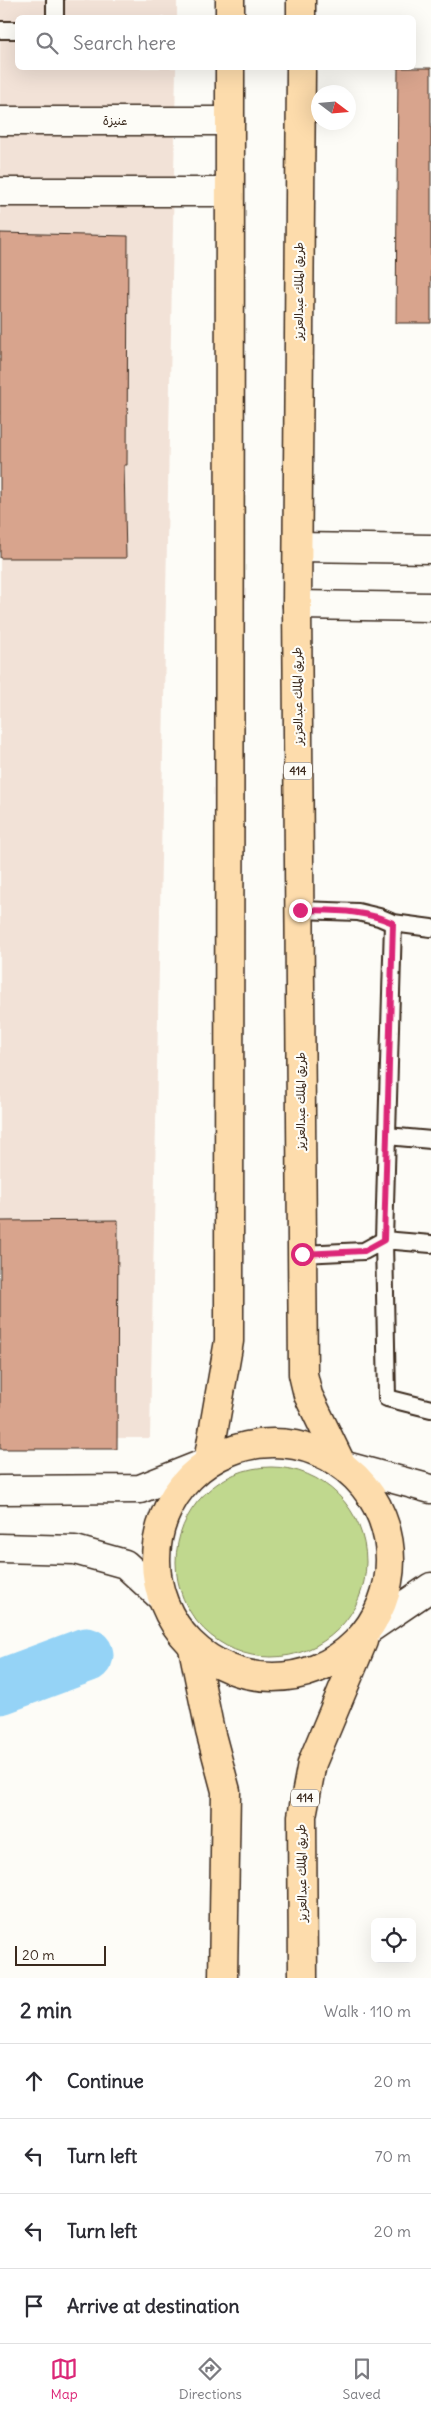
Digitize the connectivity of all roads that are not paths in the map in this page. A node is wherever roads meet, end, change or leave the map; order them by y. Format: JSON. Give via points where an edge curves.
{"nodes":[{"id":1,"x":55,"y":0,"type":"edge"},
{"id":2,"x":230,"y":0,"type":"edge"},
{"id":3,"x":301,"y":0,"type":"edge"},
{"id":4,"x":55,"y":15,"type":"edge"},
{"id":5,"x":230,"y":15,"type":"edge"},
{"id":6,"x":301,"y":15,"type":"edge"},
{"id":7,"x":0,"y":30,"type":"edge"},
{"id":8,"x":15,"y":30,"type":"edge"},
{"id":9,"x":230,"y":70,"type":"edge"},
{"id":10,"x":301,"y":70,"type":"edge"},
{"id":11,"x":0,"y":121,"type":"edge"},
{"id":12,"x":230,"y":121,"type":"junction"},
{"id":13,"x":0,"y":192,"type":"edge"},
{"id":14,"x":230,"y":192,"type":"junction"},
{"id":15,"x":298,"y":547,"type":"junction"},
{"id":16,"x":431,"y":549,"type":"edge"},
{"id":17,"x":297,"y":605,"type":"junction"},
{"id":18,"x":431,"y":607,"type":"edge"},
{"id":19,"x":300,"y":910,"type":"junction"},
{"id":20,"x":393,"y":923,"type":"junction"},
{"id":21,"x":431,"y":928,"type":"edge"},
{"id":22,"x":387,"y":1136,"type":"junction"},
{"id":23,"x":431,"y":1140,"type":"edge"},
{"id":24,"x":384,"y":1240,"type":"junction"},
{"id":25,"x":431,"y":1244,"type":"edge"},
{"id":26,"x":302,"y":1254,"type":"junction"},
{"id":27,"x":431,"y":1410,"type":"edge"},
{"id":28,"x":208,"y":1462,"type":"junction"},
{"id":29,"x":342,"y":1465,"type":"junction"},
{"id":30,"x":431,"y":1489,"type":"edge"},
{"id":31,"x":0,"y":1490,"type":"edge"},
{"id":32,"x":0,"y":1548,"type":"edge"},
{"id":33,"x":431,"y":1587,"type":"edge"},
{"id":34,"x":161,"y":1597,"type":"junction"},
{"id":35,"x":368,"y":1630,"type":"junction"},
{"id":36,"x":193,"y":1648,"type":"junction"},
{"id":37,"x":223,"y":1978,"type":"edge"},
{"id":38,"x":304,"y":1978,"type":"edge"}],
"edges":[{"from":1,"to":4,"type":"lane"},
{"from":2,"to":5,"type":"highway"},
{"from":3,"to":6,"type":"highway"},
{"from":7,"to":8,"type":"lane"},
{"from":9,"to":12,"type":"highway"},
{"from":10,"to":15,"type":"highway","name":"طريق الملك عبدالعزيز","number":"414"},
{"from":11,"to":12,"type":"street","name":"عنيزة"},
{"from":12,"to":14,"type":"highway"},
{"from":13,"to":14,"type":"street"},
{"from":14,"to":28,"type":"highway","via":[[229,1341]]},
{"from":15,"to":16,"type":"street"},
{"from":15,"to":17,"type":"highway","name":"طريق الملك عبدالعزيز","number":"414"},
{"from":17,"to":18,"type":"street"},
{"from":17,"to":19,"type":"highway","name":"طريق الملك عبدالعزيز","number":"414"},
{"from":19,"to":20,"type":"lane","via":[[358,912]]},
{"from":19,"to":26,"type":"highway","name":"طريق الملك عبدالعزيز","number":"414"},
{"from":20,"to":21,"type":"lane"},
{"from":20,"to":22,"type":"lane"},
{"from":22,"to":23,"type":"lane"},
{"from":22,"to":24,"type":"lane"},
{"from":24,"to":25,"type":"lane"},
{"from":24,"to":26,"type":"lane","via":[[364,1251]]},
{"from":24,"to":27,"type":"lane","via":[[387,1398]]},
{"from":26,"to":29,"type":"highway","name":"طريق الملك عبدالعزيز","number":"414","via":[[303,1374],[308,1395]]},
{"from":28,"to":29,"type":"highway","via":[[240,1448],[276,1442],[311,1449]]},
{"from":28,"to":31,"type":"street","via":[[140,1489]]},
{"from":28,"to":34,"type":"highway","via":[[180,1488],[162,1522],[155,1560]]},
{"from":29,"to":30,"type":"street"},
{"from":29,"to":35,"type":"highway","name":"طريق الملك عبدالعزيز","via":[[368,1491],[384,1524],[390,1561],[384,1597]]},
{"from":32,"to":34,"type":"street","via":[[75,1550],[125,1564]]},
{"from":33,"to":35,"type":"street"},
{"from":34,"to":36,"type":"highway","via":[[174,1624]]},
{"from":35,"to":36,"type":"highway","via":[[339,1658],[304,1674],[264,1678],[226,1669]]},
{"from":35,"to":38,"type":"highway","name":"طريق الملك عبدالعزيز","number":"414","via":[[312,1763],[302,1816]]},
{"from":36,"to":37,"type":"highway","via":[[226,1791]]}]}
